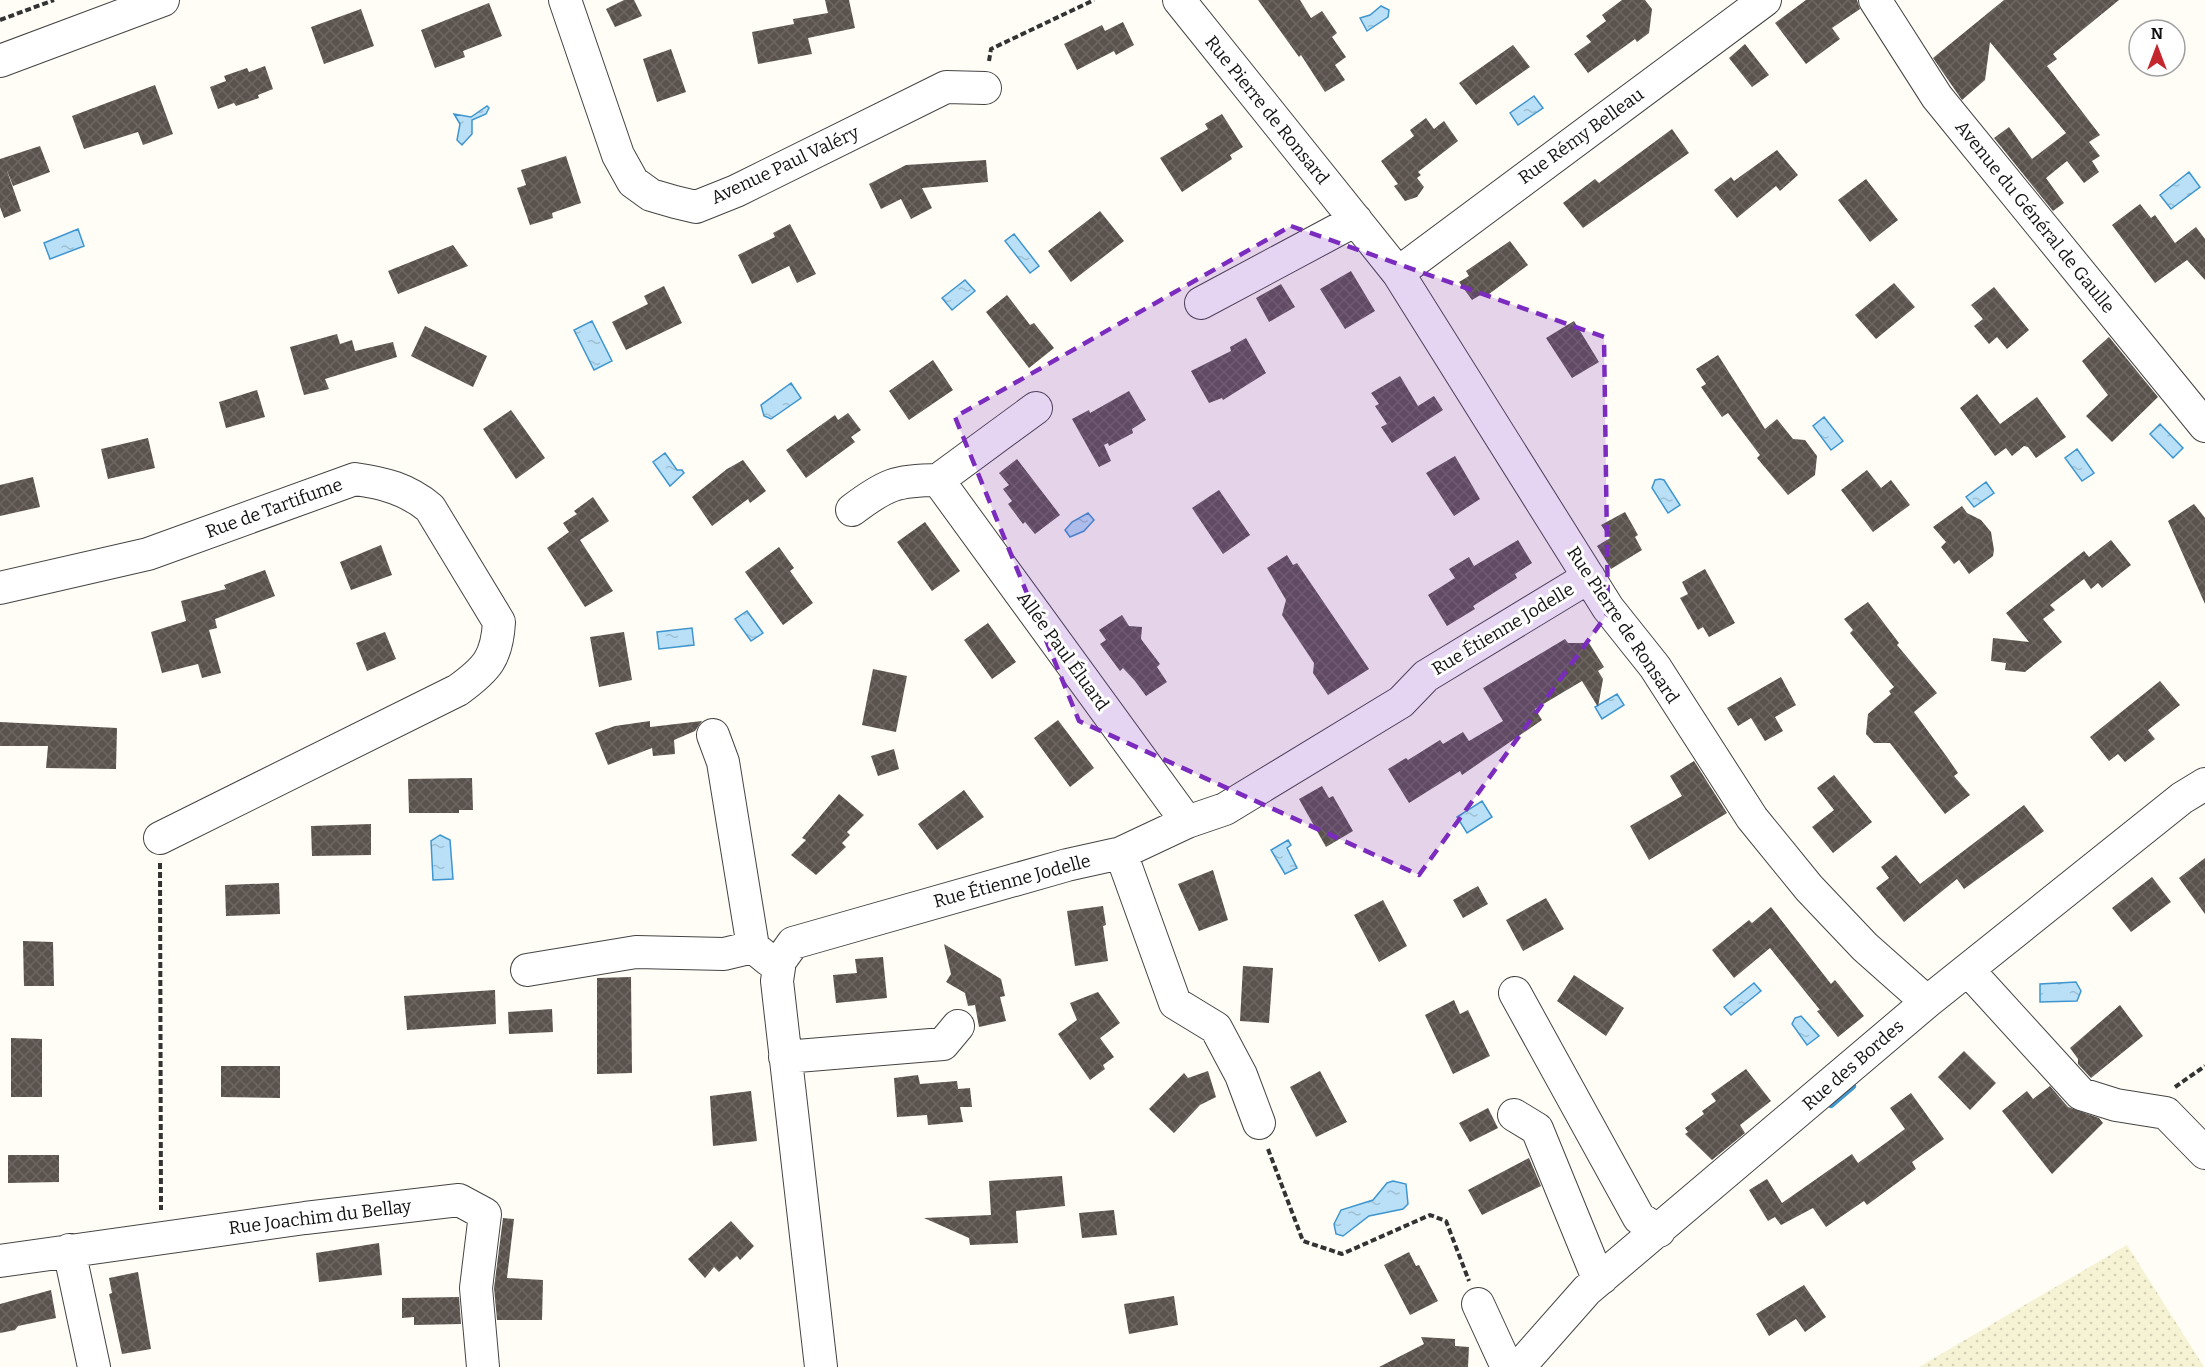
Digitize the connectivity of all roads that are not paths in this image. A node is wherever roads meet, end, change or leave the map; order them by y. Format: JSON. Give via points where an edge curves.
{"nodes":[{"id":1,"x":163,"y":0,"type":"edge"},
{"id":2,"x":566,"y":0,"type":"edge"},
{"id":3,"x":1179,"y":0,"type":"edge"},
{"id":4,"x":1765,"y":0,"type":"edge"},
{"id":5,"x":1875,"y":0,"type":"edge"},
{"id":6,"x":0,"y":61,"type":"edge"},
{"id":7,"x":985,"y":88,"type":"road end"},
{"id":8,"x":1356,"y":220,"type":"junction"},
{"id":9,"x":1398,"y":273,"type":"junction"},
{"id":10,"x":1201,"y":303,"type":"dead end"},
{"id":11,"x":1036,"y":408,"type":"dead end"},
{"id":12,"x":2205,"y":426,"type":"edge"},
{"id":13,"x":938,"y":480,"type":"junction"},
{"id":14,"x":852,"y":510,"type":"dead end"},
{"id":15,"x":1589,"y":577,"type":"junction"},
{"id":16,"x":0,"y":588,"type":"edge"},
{"id":17,"x":713,"y":735,"type":"dead end"},
{"id":18,"x":2205,"y":783,"type":"edge"},
{"id":19,"x":1187,"y":822,"type":"junction"},
{"id":20,"x":160,"y":838,"type":"road end"},
{"id":21,"x":1121,"y":853,"type":"junction"},
{"id":22,"x":766,"y":954,"type":"junction"},
{"id":23,"x":527,"y":970,"type":"dead end"},
{"id":24,"x":1968,"y":970,"type":"junction"},
{"id":25,"x":1515,"y":993,"type":"dead end"},
{"id":26,"x":1927,"y":1002,"type":"junction"},
{"id":27,"x":958,"y":1026,"type":"dead end"},
{"id":28,"x":785,"y":1057,"type":"junction"},
{"id":29,"x":1514,"y":1115,"type":"dead end"},
{"id":30,"x":1258,"y":1124,"type":"road end"},
{"id":31,"x":2205,"y":1153,"type":"edge"},
{"id":32,"x":1659,"y":1231,"type":"junction"},
{"id":33,"x":69,"y":1250,"type":"junction"},
{"id":34,"x":0,"y":1261,"type":"edge"},
{"id":35,"x":1602,"y":1278,"type":"junction"},
{"id":36,"x":1478,"y":1304,"type":"road end"},
{"id":37,"x":94,"y":1367,"type":"edge"},
{"id":38,"x":483,"y":1367,"type":"edge"},
{"id":39,"x":821,"y":1367,"type":"edge"},
{"id":40,"x":1508,"y":1367,"type":"edge"},
{"id":41,"x":1519,"y":1367,"type":"edge"}],
"edges":[{"from":1,"to":6,"type":"street"},
{"from":2,"to":7,"type":"street","name":"Avenue Paul Valéry","via":[[618,155],[633,182],[651,195],[696,207],[946,87]]},
{"from":3,"to":8,"type":"street","name":"Rue Pierre de Ronsard"},
{"from":4,"to":9,"type":"street","name":"Rue Rémy Belleau"},
{"from":5,"to":12,"type":"street","name":"Avenue du Général de Gaulle","via":[[1936,97]]},
{"from":8,"to":9,"type":"street","name":"Rue Pierre de Ronsard"},
{"from":8,"to":10,"type":"street"},
{"from":9,"to":15,"type":"street","name":"Rue Pierre de Ronsard"},
{"from":11,"to":13,"type":"street"},
{"from":13,"to":14,"type":"street","via":[[909,480],[882,488]]},
{"from":13,"to":19,"type":"street","name":"Allée Paul Éluard"},
{"from":15,"to":19,"type":"street","name":"Rue Étienne Jodelle","via":[[1426,676],[1401,702],[1340,740],[1225,809]]},
{"from":15,"to":26,"type":"street","name":"Rue Pierre de Ronsard","via":[[1608,608],[1655,667],[1752,818],[1825,905]]},
{"from":16,"to":20,"type":"street","name":"Rue de Tartifume","via":[[148,554],[355,478],[384,483],[414,495],[430,508],[499,622],[493,656],[483,672],[459,690]]},
{"from":17,"to":22,"type":"street","via":[[723,762]]},
{"from":18,"to":24,"type":"street","name":"Rue des Bordes"},
{"from":19,"to":21,"type":"street","name":"Rue Étienne Jodelle"},
{"from":21,"to":22,"type":"street","name":"Rue Étienne Jodelle","via":[[845,926]]},
{"from":21,"to":30,"type":"street","via":[[1175,1003],[1216,1028],[1241,1076]]},
{"from":22,"to":23,"type":"street","via":[[636,952]]},
{"from":22,"to":28,"type":"street","via":[[777,981]]},
{"from":24,"to":26,"type":"street","name":"Rue des Bordes"},
{"from":24,"to":31,"type":"street","via":[[2080,1094],[2166,1113]]},
{"from":25,"to":32,"type":"street","via":[[1639,1218]]},
{"from":26,"to":32,"type":"street","name":"Rue des Bordes"},
{"from":27,"to":28,"type":"street","via":[[943,1044]]},
{"from":28,"to":39,"type":"street"},
{"from":29,"to":35,"type":"street","via":[[1536,1129],[1595,1271]]},
{"from":32,"to":35,"type":"street","name":"Rue des Bordes"},
{"from":33,"to":34,"type":"street","name":"Rue Joachim du Bellay"},
{"from":33,"to":37,"type":"street"},
{"from":33,"to":38,"type":"street","name":"Rue Joachim du Bellay","via":[[459,1200],[485,1214],[476,1288]]},
{"from":35,"to":41,"type":"street","name":"Rue des Bordes"},
{"from":36,"to":40,"type":"street"}]}
